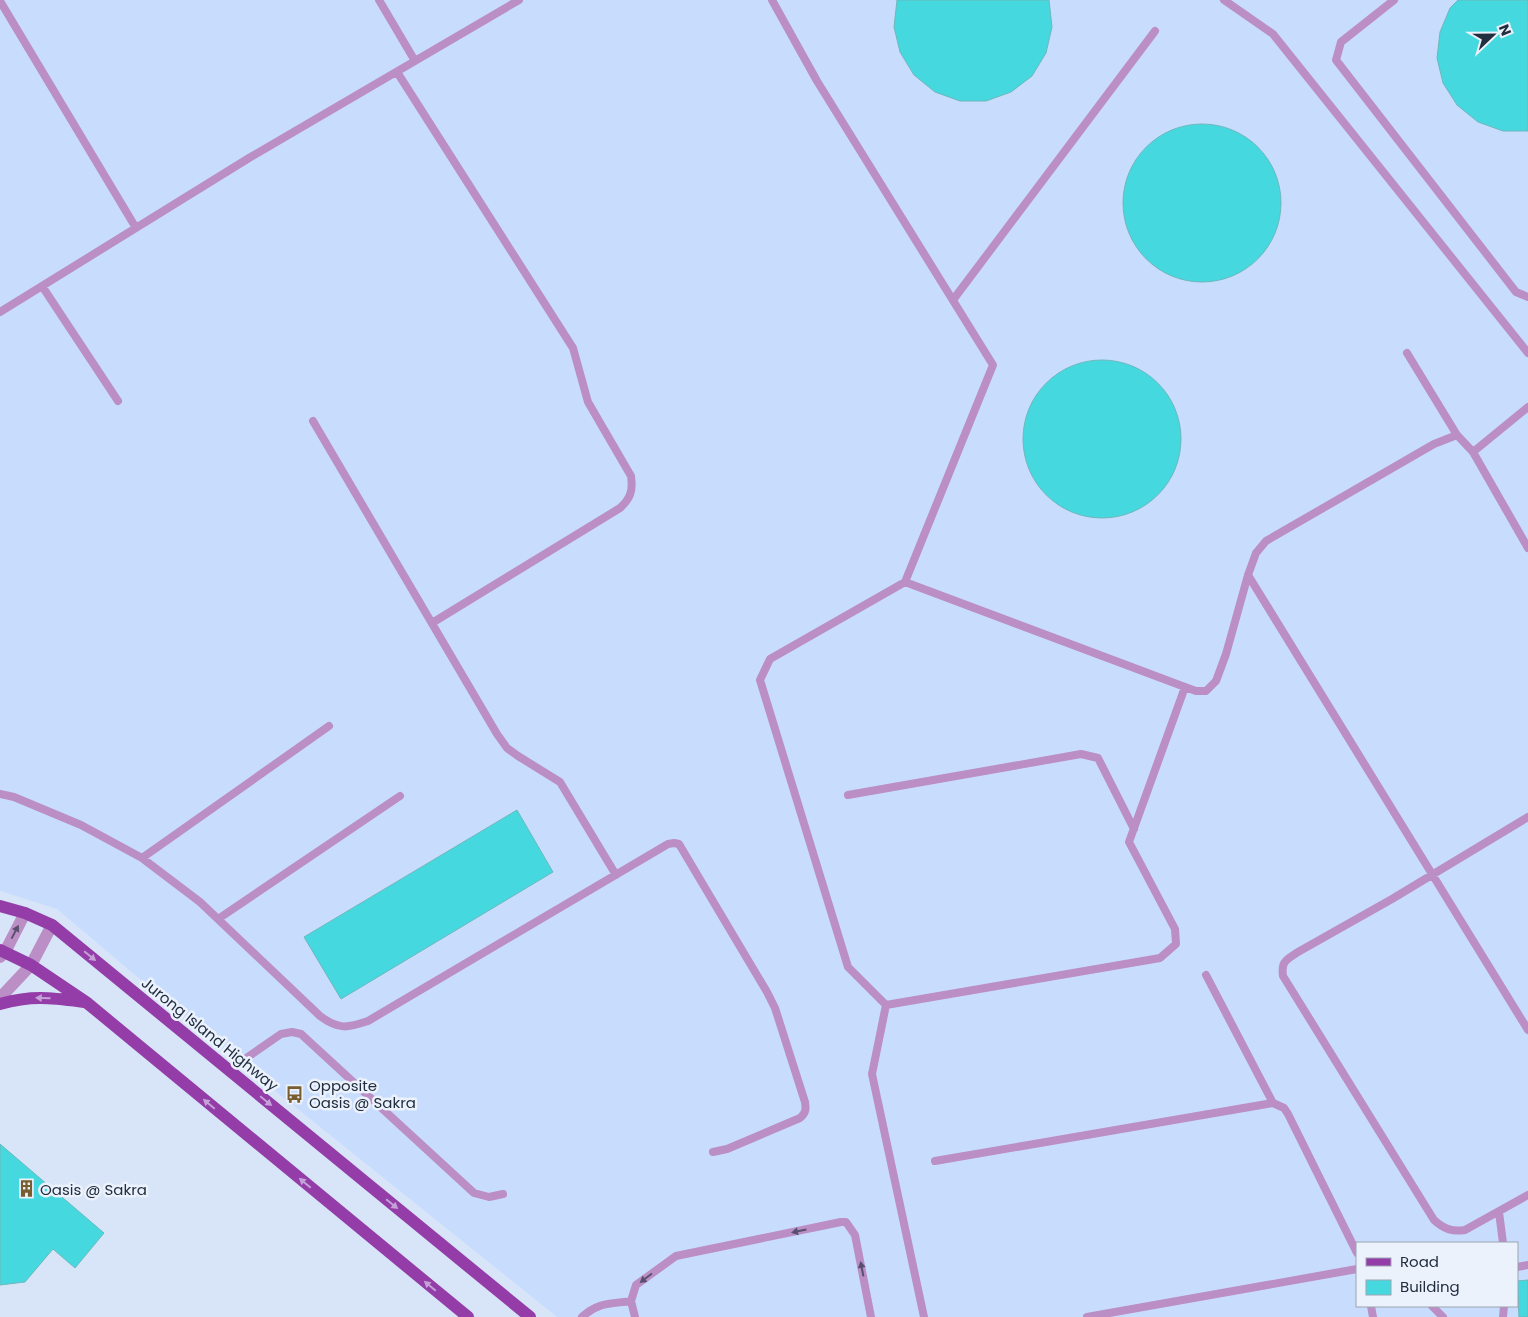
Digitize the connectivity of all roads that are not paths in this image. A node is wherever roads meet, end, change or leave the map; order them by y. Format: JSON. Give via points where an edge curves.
{"nodes":[{"id":1,"x":379,"y":0,"type":"edge"},
{"id":2,"x":519,"y":0,"type":"edge"},
{"id":3,"x":772,"y":0,"type":"edge"},
{"id":4,"x":1224,"y":0,"type":"edge"},
{"id":5,"x":1394,"y":0,"type":"edge"},
{"id":6,"x":0,"y":1,"type":"edge"},
{"id":7,"x":1155,"y":31,"type":"dead end"},
{"id":8,"x":415,"y":61,"type":"junction"},
{"id":9,"x":397,"y":72,"type":"junction"},
{"id":10,"x":136,"y":228,"type":"junction"},
{"id":11,"x":42,"y":286,"type":"junction"},
{"id":12,"x":1528,"y":297,"type":"edge"},
{"id":13,"x":953,"y":300,"type":"junction"},
{"id":14,"x":0,"y":312,"type":"edge"},
{"id":15,"x":1406,"y":353,"type":"dead end"},
{"id":16,"x":1528,"y":353,"type":"edge"},
{"id":17,"x":118,"y":401,"type":"dead end"},
{"id":18,"x":1528,"y":407,"type":"edge"},
{"id":19,"x":313,"y":421,"type":"dead end"},
{"id":20,"x":1457,"y":435,"type":"junction"},
{"id":21,"x":1473,"y":452,"type":"junction"},
{"id":22,"x":1528,"y":548,"type":"edge"},
{"id":23,"x":1248,"y":575,"type":"junction"},
{"id":24,"x":905,"y":582,"type":"junction"},
{"id":25,"x":432,"y":622,"type":"junction"},
{"id":26,"x":1185,"y":687,"type":"junction"},
{"id":27,"x":329,"y":726,"type":"dead end"},
{"id":28,"x":0,"y":794,"type":"edge"},
{"id":29,"x":848,"y":795,"type":"dead end"},
{"id":30,"x":400,"y":796,"type":"dead end"},
{"id":31,"x":1528,"y":817,"type":"edge"},
{"id":32,"x":1134,"y":828,"type":"junction"},
{"id":33,"x":142,"y":858,"type":"junction"},
{"id":34,"x":1432,"y":874,"type":"junction"},
{"id":35,"x":616,"y":875,"type":"junction"},
{"id":36,"x":0,"y":906,"type":"edge"},
{"id":37,"x":26,"y":913,"type":"junction"},
{"id":38,"x":218,"y":919,"type":"junction"},
{"id":39,"x":52,"y":925,"type":"junction"},
{"id":40,"x":2,"y":953,"type":"edge"},
{"id":41,"x":31,"y":965,"type":"junction"},
{"id":42,"x":1206,"y":975,"type":"dead end"},
{"id":43,"x":0,"y":998,"type":"edge"},
{"id":44,"x":86,"y":1002,"type":"junction"},
{"id":45,"x":0,"y":1004,"type":"edge"},
{"id":46,"x":886,"y":1005,"type":"junction"},
{"id":47,"x":1528,"y":1030,"type":"edge"},
{"id":48,"x":228,"y":1070,"type":"junction"},
{"id":49,"x":1273,"y":1103,"type":"junction"},
{"id":50,"x":713,"y":1152,"type":"dead end"},
{"id":51,"x":935,"y":1161,"type":"dead end"},
{"id":52,"x":503,"y":1194,"type":"dead end"},
{"id":53,"x":1528,"y":1195,"type":"edge"},
{"id":54,"x":1499,"y":1212,"type":"junction"},
{"id":55,"x":1504,"y":1242,"type":"edge"},
{"id":56,"x":1356,"y":1251,"type":"edge"},
{"id":57,"x":1356,"y":1269,"type":"edge"},
{"id":58,"x":631,"y":1301,"type":"junction"},
{"id":59,"x":1433,"y":1307,"type":"edge"},
{"id":60,"x":468,"y":1317,"type":"edge"},
{"id":61,"x":530,"y":1317,"type":"edge"},
{"id":62,"x":582,"y":1317,"type":"edge"},
{"id":63,"x":636,"y":1317,"type":"edge"},
{"id":64,"x":871,"y":1317,"type":"edge"},
{"id":65,"x":924,"y":1317,"type":"edge"},
{"id":66,"x":1087,"y":1317,"type":"edge"},
{"id":67,"x":1443,"y":1317,"type":"edge"}],
"edges":[{"from":1,"to":8,"type":"lane"},
{"from":2,"to":8,"type":"lane"},
{"from":3,"to":13,"type":"lane","via":[[817,81]]},
{"from":4,"to":16,"type":"lane","via":[[1273,34]]},
{"from":5,"to":12,"type":"lane","via":[[1341,42],[1336,60],[1516,292]]},
{"from":6,"to":10,"type":"lane"},
{"from":7,"to":13,"type":"lane"},
{"from":8,"to":9,"type":"lane"},
{"from":9,"to":10,"type":"lane"},
{"from":9,"to":25,"type":"lane","via":[[573,348],[588,402],[631,476],[632,485],[631,495],[620,508]]},
{"from":10,"to":11,"type":"lane"},
{"from":11,"to":14,"type":"lane"},
{"from":11,"to":17,"type":"lane"},
{"from":13,"to":24,"type":"lane","via":[[993,365]]},
{"from":15,"to":20,"type":"lane"},
{"from":18,"to":21,"type":"lane"},
{"from":19,"to":25,"type":"lane"},
{"from":20,"to":21,"type":"lane"},
{"from":20,"to":23,"type":"lane","via":[[1434,444],[1266,542],[1256,553]]},
{"from":21,"to":22,"type":"lane"},
{"from":23,"to":26,"type":"lane","via":[[1216,681],[1206,691]]},
{"from":23,"to":34,"type":"lane"},
{"from":24,"to":26,"type":"lane"},
{"from":24,"to":46,"type":"lane","via":[[770,659],[760,680],[848,967]]},
{"from":25,"to":35,"type":"lane","via":[[507,748],[560,782]]},
{"from":26,"to":32,"type":"lane"},
{"from":27,"to":33,"type":"lane"},
{"from":28,"to":33,"type":"lane","via":[[81,824]]},
{"from":29,"to":32,"type":"lane","via":[[1081,754],[1098,758]]},
{"from":30,"to":38,"type":"lane"},
{"from":31,"to":34,"type":"lane"},
{"from":32,"to":46,"type":"lane","via":[[1128,842],[1175,930],[1176,944],[1160,958]]},
{"from":33,"to":38,"type":"lane"},
{"from":34,"to":47,"type":"lane"},
{"from":34,"to":54,"type":"lane","via":[[1286,960],[1282,966],[1283,976],[1434,1220],[1457,1232]]},
{"from":35,"to":38,"type":"lane","via":[[368,1021],[343,1027],[320,1016]]},
{"from":35,"to":50,"type":"lane","via":[[668,844],[678,844],[775,1008],[806,1102],[804,1115]]},
{"from":36,"to":37,"type":"main road","name":"Jurong Island Highway"},
{"from":37,"to":39,"type":"main road","name":"Jurong Island Highway"},
{"from":40,"to":37,"type":"street","one_way":true},
{"from":39,"to":41,"type":"street"},
{"from":39,"to":48,"type":"main road","name":"Jurong Island Highway","one_way":true},
{"from":40,"to":41,"type":"main road"},
{"from":41,"to":43,"type":"street"},
{"from":41,"to":44,"type":"main road"},
{"from":42,"to":49,"type":"lane"},
{"from":44,"to":45,"type":"main road","one_way":true,"via":[[41,997]]},
{"from":60,"to":44,"type":"main road","one_way":true},
{"from":46,"to":65,"type":"lane","via":[[872,1074]]},
{"from":48,"to":52,"type":"lane","via":[[280,1034],[301,1034],[474,1193],[489,1197]]},
{"from":48,"to":61,"type":"main road","name":"Jurong Island Highway","one_way":true},
{"from":49,"to":51,"type":"lane"},
{"from":49,"to":56,"type":"lane","via":[[1288,1114]]},
{"from":53,"to":54,"type":"lane"},
{"from":54,"to":55,"type":"lane"},
{"from":57,"to":66,"type":"lane"},
{"from":58,"to":62,"type":"lane","via":[[597,1306]]},
{"from":58,"to":63,"type":"lane"},
{"from":64,"to":58,"type":"lane","one_way":true,"via":[[855,1235],[846,1222],[676,1256],[636,1285]]},
{"from":59,"to":67,"type":"lane"}]}
